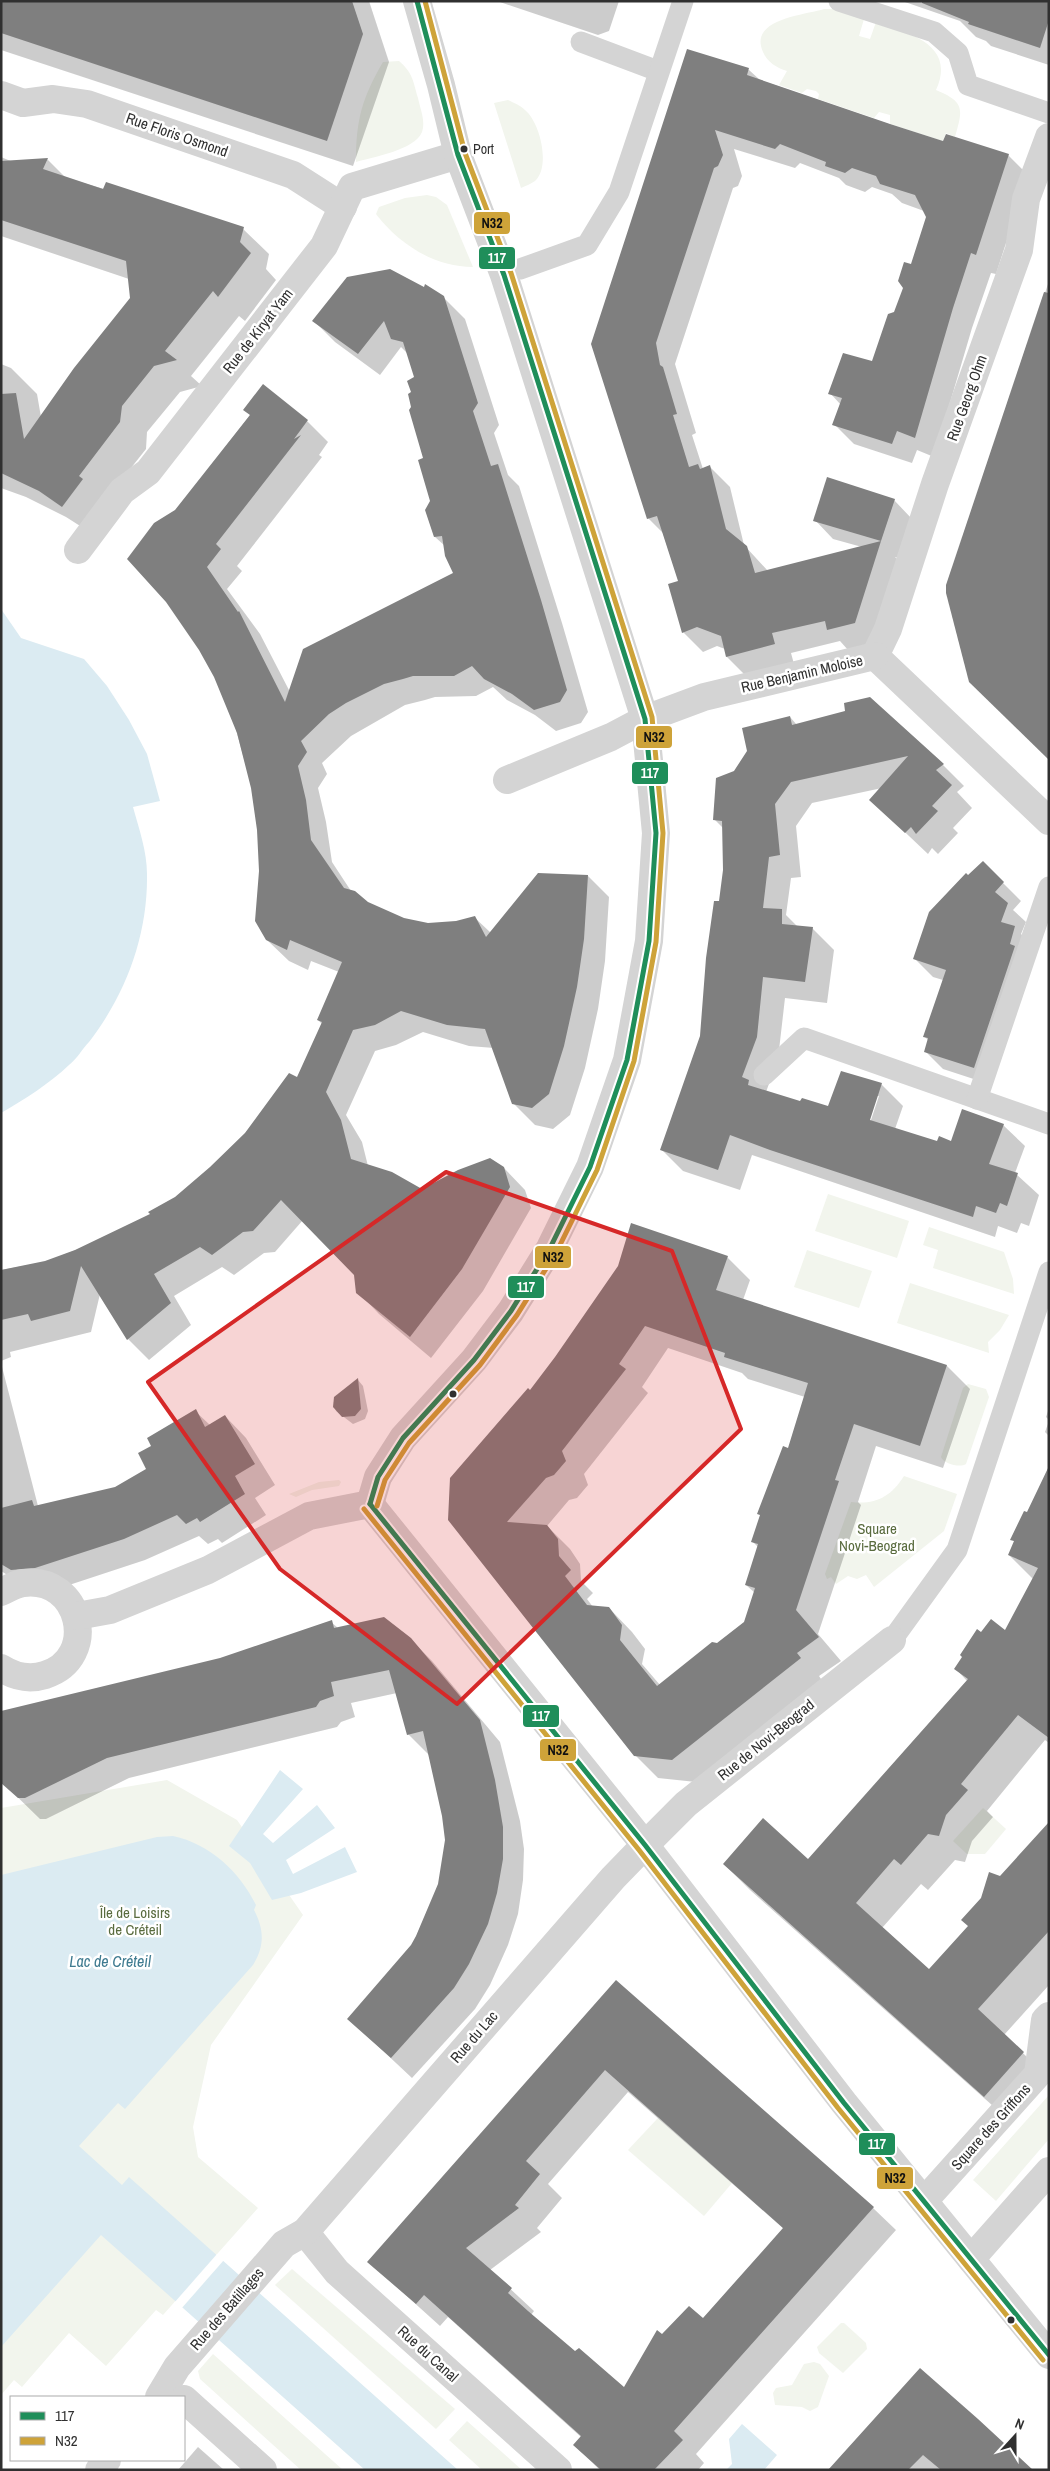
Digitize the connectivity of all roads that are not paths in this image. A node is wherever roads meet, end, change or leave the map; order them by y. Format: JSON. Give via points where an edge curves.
{"nodes":[{"id":1,"x":417,"y":1,"type":"edge"},
{"id":2,"x":682,"y":1,"type":"edge"},
{"id":3,"x":839,"y":1,"type":"edge"},
{"id":4,"x":581,"y":42,"type":"dead end"},
{"id":5,"x":658,"y":71,"type":"junction"},
{"id":6,"x":1,"y":95,"type":"edge"},
{"id":7,"x":1049,"y":113,"type":"edge"},
{"id":8,"x":1049,"y":137,"type":"edge"},
{"id":9,"x":458,"y":155,"type":"junction"},
{"id":10,"x":343,"y":207,"type":"junction"},
{"id":11,"x":520,"y":269,"type":"dead end"},
{"id":12,"x":78,"y":550,"type":"dead end"},
{"id":13,"x":875,"y":656,"type":"junction"},
{"id":14,"x":645,"y":720,"type":"junction"},
{"id":15,"x":507,"y":780,"type":"dead end"},
{"id":16,"x":1049,"y":821,"type":"edge"},
{"id":17,"x":1049,"y":887,"type":"edge"},
{"id":18,"x":764,"y":1075,"type":"dead end"},
{"id":19,"x":977,"y":1099,"type":"junction"},
{"id":20,"x":1049,"y":1124,"type":"edge"},
{"id":21,"x":1049,"y":1272,"type":"edge"},
{"id":22,"x":370,"y":1504,"type":"junction"},
{"id":23,"x":1,"y":1592,"type":"edge"},
{"id":24,"x":76,"y":1616,"type":"junction"},
{"id":25,"x":892,"y":1640,"type":"joint"},
{"id":26,"x":1,"y":1668,"type":"edge"},
{"id":27,"x":645,"y":1844,"type":"junction"},
{"id":28,"x":1049,"y":2016,"type":"edge"},
{"id":29,"x":1049,"y":2171,"type":"edge"},
{"id":30,"x":924,"y":2201,"type":"junction"},
{"id":31,"x":305,"y":2232,"type":"junction"},
{"id":32,"x":971,"y":2260,"type":"junction"},
{"id":33,"x":1049,"y":2355,"type":"edge"},
{"id":34,"x":173,"y":2395,"type":"edge"},
{"id":35,"x":185,"y":2405,"type":"edge"},
{"id":36,"x":263,"y":2470,"type":"edge"},
{"id":37,"x":558,"y":2470,"type":"edge"}],
"edges":[{"from":1,"to":9,"type":"street"},
{"from":2,"to":5,"type":"street"},
{"from":3,"to":7,"type":"street","via":[[934,32],[958,53],[968,85]]},
{"from":4,"to":5,"type":"street"},
{"from":5,"to":11,"type":"street","via":[[619,192],[588,245]]},
{"from":6,"to":10,"type":"street","name":"Rue Floris Osmond","via":[[23,103],[53,99],[87,104],[293,175]]},
{"from":8,"to":13,"type":"street","name":"Rue Georg Ohm","via":[[1026,199],[1019,250],[935,484],[888,628]]},
{"from":9,"to":10,"type":"street","name":"Rue de Kiryat Yam","via":[[352,188]]},
{"from":9,"to":14,"type":"street","via":[[504,275]]},
{"from":10,"to":12,"type":"street","name":"Rue de Kiryat Yam","via":[[324,246],[148,472],[122,491]]},
{"from":13,"to":14,"type":"street","name":"Rue Benjamin Moloise","via":[[704,697]]},
{"from":13,"to":16,"type":"street","name":"Rue Benjamin Moloise"},
{"from":14,"to":15,"type":"street","name":"Rue Benjamin Moloise"},
{"from":14,"to":22,"type":"street","via":[[656,833],[649,941],[627,1060],[590,1167],[550,1248],[511,1311],[474,1360],[402,1438],[378,1477]]},
{"from":17,"to":19,"type":"street"},
{"from":18,"to":19,"type":"street","via":[[804,1038]]},
{"from":19,"to":20,"type":"street"},
{"from":21,"to":25,"type":"street","via":[[957,1550]]},
{"from":22,"to":24,"type":"street","via":[[309,1516],[208,1570],[110,1610]]},
{"from":22,"to":27,"type":"street"},
{"from":23,"to":24,"type":"street","via":[[21,1583],[37,1582],[63,1594]]},
{"from":24,"to":26,"type":"street","via":[[79,1629],[76,1646],[66,1663],[52,1673],[26,1678],[9,1674]]},
{"from":25,"to":27,"type":"street","name":"Rue de Novi-Beograd","via":[[686,1804]]},
{"from":27,"to":30,"type":"street","via":[[844,2103]]},
{"from":27,"to":31,"type":"street","name":"Rue du Lac"},
{"from":28,"to":30,"type":"street","name":"Square des Griffons","via":[[1045,2020],[1038,2074]]},
{"from":29,"to":32,"type":"street"},
{"from":30,"to":32,"type":"street"},
{"from":31,"to":34,"type":"street","name":"Rue des Batillages","via":[[284,2244],[177,2367]]},
{"from":31,"to":37,"type":"street","name":"Rue du Canal","via":[[337,2272]]},
{"from":32,"to":33,"type":"street"},
{"from":35,"to":36,"type":"street"}]}
